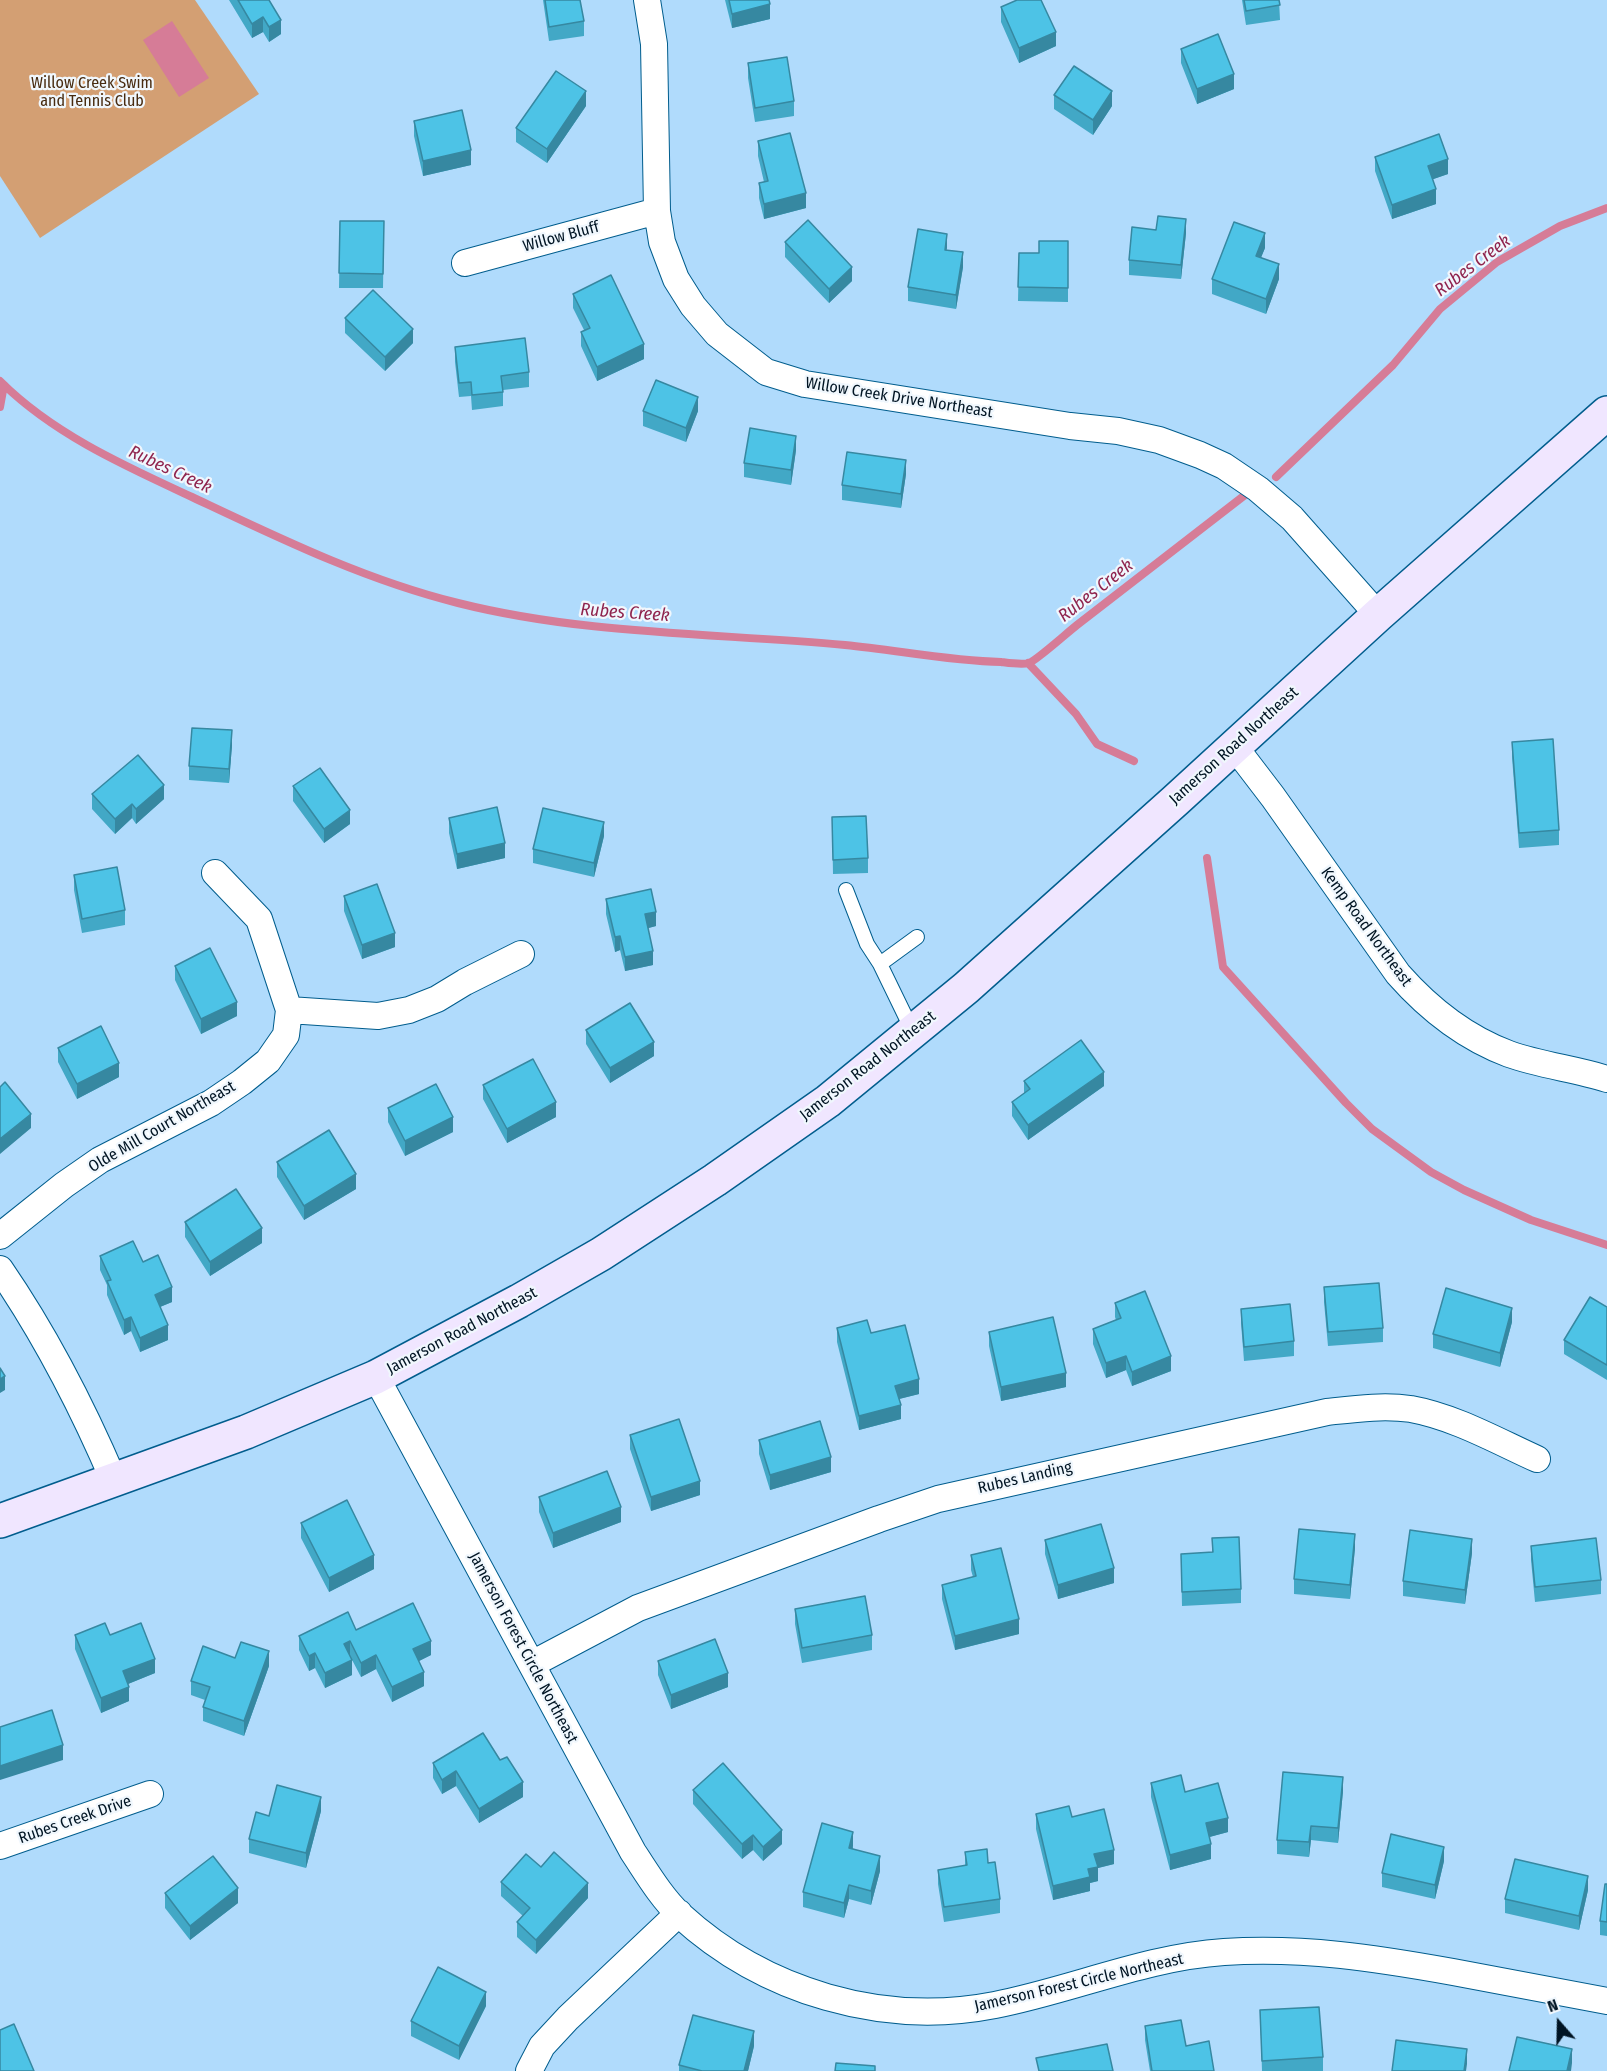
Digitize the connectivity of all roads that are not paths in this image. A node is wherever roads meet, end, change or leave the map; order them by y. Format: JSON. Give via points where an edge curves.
{"nodes":[{"id":1,"x":647,"y":0,"type":"edge"},
{"id":2,"x":657,"y":212,"type":"junction"},
{"id":3,"x":465,"y":263,"type":"dead end"},
{"id":4,"x":1607,"y":413,"type":"edge"},
{"id":5,"x":1378,"y":615,"type":"junction"},
{"id":6,"x":1234,"y":746,"type":"junction"},
{"id":7,"x":215,"y":873,"type":"dead end"},
{"id":8,"x":846,"y":890,"type":"dead end"},
{"id":9,"x":917,"y":937,"type":"dead end"},
{"id":10,"x":521,"y":954,"type":"dead end"},
{"id":11,"x":880,"y":964,"type":"junction"},
{"id":12,"x":289,"y":1010,"type":"junction"},
{"id":13,"x":913,"y":1032,"type":"junction"},
{"id":14,"x":1607,"y":1079,"type":"edge"},
{"id":15,"x":0,"y":1236,"type":"edge"},
{"id":16,"x":0,"y":1269,"type":"edge"},
{"id":17,"x":376,"y":1377,"type":"junction"},
{"id":18,"x":1537,"y":1459,"type":"dead end"},
{"id":19,"x":114,"y":1481,"type":"junction"},
{"id":20,"x":0,"y":1521,"type":"edge"},
{"id":21,"x":532,"y":1664,"type":"junction"},
{"id":22,"x":150,"y":1794,"type":"dead end"},
{"id":23,"x":0,"y":1846,"type":"edge"},
{"id":24,"x":679,"y":1913,"type":"junction"},
{"id":25,"x":1607,"y":2001,"type":"edge"},
{"id":26,"x":529,"y":2071,"type":"edge"}],
"edges":[{"from":1,"to":2,"type":"street","name":"Willow Creek Drive Northeast","via":[[654,44]]},
{"from":2,"to":3,"type":"street","name":"Willow Bluff"},
{"from":2,"to":5,"type":"street","name":"Willow Creek Drive Northeast","via":[[676,279],[693,306],[717,334],[766,372],[851,392],[1118,431],[1200,455],[1258,489],[1292,519]]},
{"from":4,"to":5,"type":"street","name":"Jamerson Road Northeast"},
{"from":5,"to":6,"type":"street","name":"Jamerson Road Northeast"},
{"from":6,"to":13,"type":"street","name":"Jamerson Road Northeast"},
{"from":6,"to":14,"type":"street","name":"Kemp Road Northeast","via":[[1418,998],[1477,1038],[1510,1054]]},
{"from":7,"to":12,"type":"street","name":"Olde Mill Court Northeast","via":[[259,919]]},
{"from":8,"to":11,"type":"lane","via":[[867,944]]},
{"from":9,"to":11,"type":"lane"},
{"from":10,"to":12,"type":"street","via":[[409,1010],[378,1016]]},
{"from":11,"to":13,"type":"lane"},
{"from":12,"to":15,"type":"street","name":"Olde Mill Court Northeast","via":[[286,1035],[268,1061],[251,1075],[211,1103],[100,1160]]},
{"from":13,"to":17,"type":"street","name":"Jamerson Road Northeast","via":[[828,1101],[601,1254]]},
{"from":16,"to":19,"type":"street","via":[[63,1372]]},
{"from":17,"to":19,"type":"street","name":"Jamerson Road Northeast","via":[[246,1432]]},
{"from":17,"to":21,"type":"street","name":"Jamerson Forest Circle Northeast"},
{"from":18,"to":21,"type":"street","name":"Rubes Landing","via":[[1450,1420],[1410,1409],[1327,1412],[938,1499],[638,1608]]},
{"from":19,"to":20,"type":"street","name":"Jamerson Road Northeast"},
{"from":21,"to":24,"type":"street","name":"Jamerson Forest Circle Northeast","via":[[633,1852]]},
{"from":22,"to":23,"type":"street","name":"Rubes Creek Drive"},
{"from":24,"to":25,"type":"street","name":"Jamerson Forest Circle Northeast","via":[[718,1945],[794,1988],[831,1999],[904,2010],[946,2011],[993,2005],[1162,1961],[1223,1952],[1295,1951],[1369,1957]]},
{"from":24,"to":26,"type":"street","via":[[568,2018],[542,2046]]}]}
